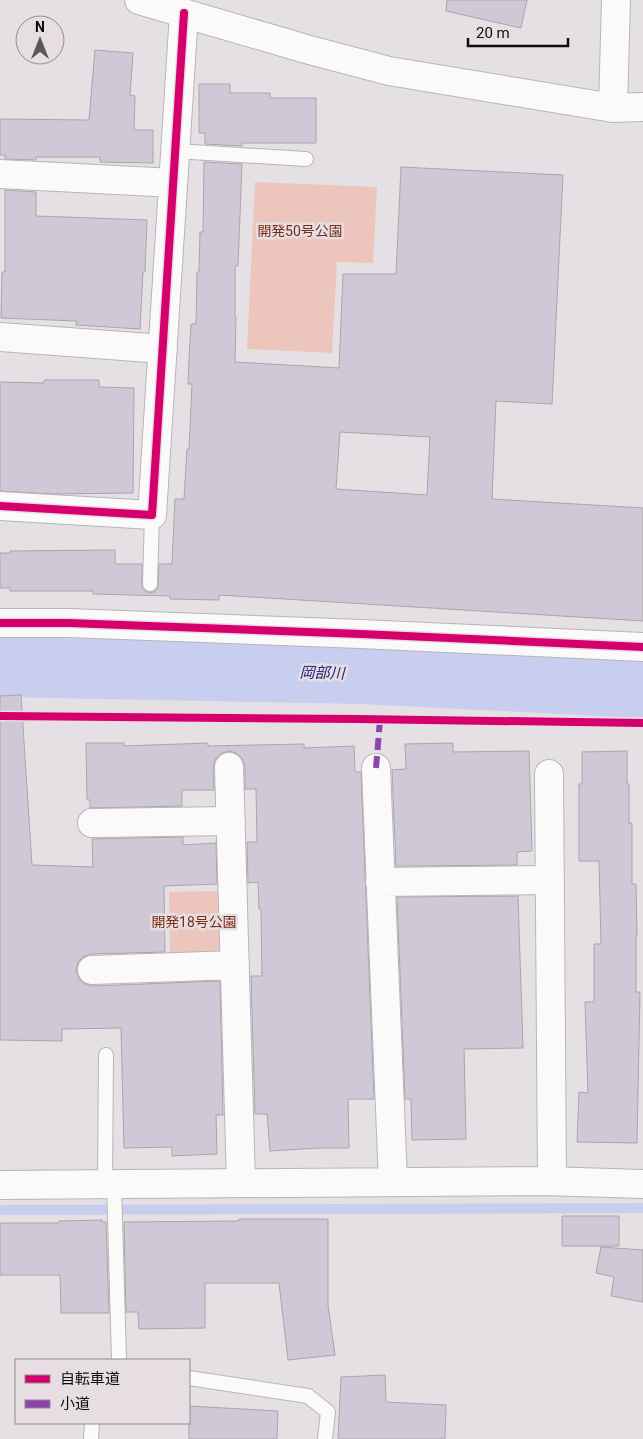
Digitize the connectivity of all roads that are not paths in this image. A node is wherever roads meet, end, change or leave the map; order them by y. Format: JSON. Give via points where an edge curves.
{"nodes":[{"id":1,"x":139,"y":0,"type":"edge"},
{"id":2,"x":616,"y":0,"type":"edge"},
{"id":3,"x":184,"y":13,"type":"junction"},
{"id":4,"x":643,"y":107,"type":"edge"},
{"id":5,"x":613,"y":108,"type":"junction"},
{"id":6,"x":175,"y":151,"type":"junction"},
{"id":7,"x":306,"y":159,"type":"dead end"},
{"id":8,"x":0,"y":174,"type":"edge"},
{"id":9,"x":173,"y":183,"type":"junction"},
{"id":10,"x":0,"y":337,"type":"edge"},
{"id":11,"x":163,"y":349,"type":"junction"},
{"id":12,"x":0,"y":506,"type":"edge"},
{"id":13,"x":152,"y":515,"type":"junction"},
{"id":14,"x":150,"y":584,"type":"dead end"},
{"id":15,"x":0,"y":623,"type":"edge"},
{"id":16,"x":643,"y":647,"type":"edge"},
{"id":17,"x":229,"y":768,"type":"dead end"},
{"id":18,"x":376,"y":768,"type":"dead end"},
{"id":19,"x":549,"y":774,"type":"dead end"},
{"id":20,"x":231,"y":821,"type":"junction"},
{"id":21,"x":92,"y":824,"type":"dead end"},
{"id":22,"x":550,"y":880,"type":"junction"},
{"id":23,"x":380,"y":882,"type":"junction"},
{"id":24,"x":235,"y":966,"type":"junction"},
{"id":25,"x":92,"y":970,"type":"dead end"},
{"id":26,"x":106,"y":1055,"type":"dead end"},
{"id":27,"x":552,"y":1181,"type":"junction"},
{"id":28,"x":393,"y":1182,"type":"junction"},
{"id":29,"x":241,"y":1183,"type":"junction"},
{"id":30,"x":643,"y":1184,"type":"edge"},
{"id":31,"x":0,"y":1185,"type":"edge"},
{"id":32,"x":111,"y":1190,"type":"junction"},
{"id":33,"x":119,"y":1359,"type":"edge"},
{"id":34,"x":190,"y":1378,"type":"edge"},
{"id":35,"x":92,"y":1424,"type":"edge"},
{"id":36,"x":91,"y":1439,"type":"edge"},
{"id":37,"x":325,"y":1439,"type":"edge"}],
"edges":[{"from":1,"to":3,"type":"street"},
{"from":2,"to":5,"type":"street"},
{"from":3,"to":5,"type":"street","via":[[389,71]]},
{"from":3,"to":6,"type":"street"},
{"from":4,"to":5,"type":"street"},
{"from":6,"to":7,"type":"lane"},
{"from":6,"to":9,"type":"street"},
{"from":8,"to":9,"type":"street"},
{"from":9,"to":11,"type":"street"},
{"from":10,"to":11,"type":"street"},
{"from":11,"to":13,"type":"street"},
{"from":12,"to":13,"type":"street"},
{"from":13,"to":14,"type":"lane"},
{"from":15,"to":16,"type":"street","via":[[69,623]]},
{"from":17,"to":20,"type":"street"},
{"from":18,"to":23,"type":"street"},
{"from":19,"to":22,"type":"street"},
{"from":20,"to":21,"type":"street"},
{"from":20,"to":24,"type":"street"},
{"from":22,"to":23,"type":"street"},
{"from":22,"to":27,"type":"street"},
{"from":23,"to":28,"type":"street"},
{"from":24,"to":25,"type":"street"},
{"from":24,"to":29,"type":"street"},
{"from":26,"to":32,"type":"lane"},
{"from":27,"to":28,"type":"street"},
{"from":27,"to":30,"type":"street"},
{"from":28,"to":29,"type":"street"},
{"from":29,"to":32,"type":"street"},
{"from":31,"to":32,"type":"street"},
{"from":32,"to":33,"type":"lane","via":[[116,1223]]},
{"from":34,"to":37,"type":"lane","via":[[308,1396],[328,1412]]},
{"from":35,"to":36,"type":"lane"}]}
